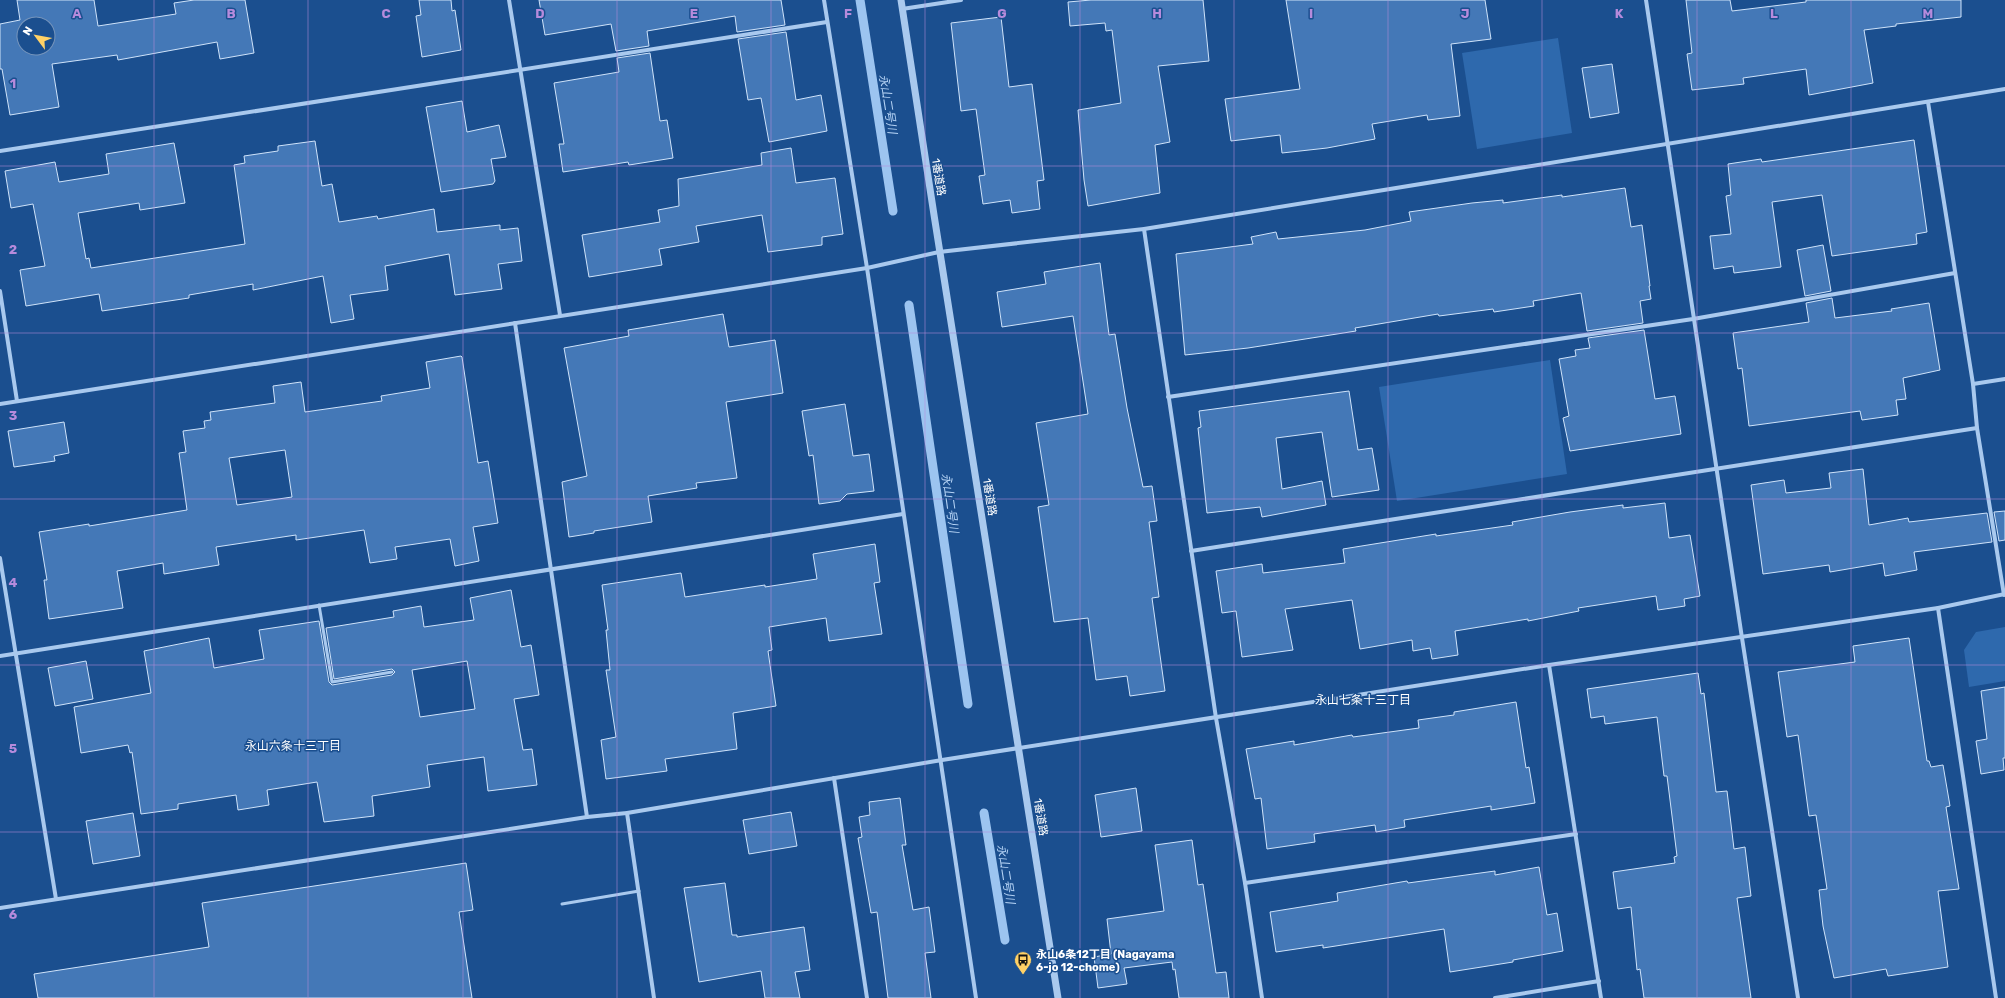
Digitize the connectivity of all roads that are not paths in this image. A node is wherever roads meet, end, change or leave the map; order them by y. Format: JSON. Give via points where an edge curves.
{"nodes":[{"id":1,"x":509,"y":0,"type":"edge"},
{"id":2,"x":824,"y":0,"type":"edge"},
{"id":3,"x":901,"y":0,"type":"edge"},
{"id":4,"x":961,"y":0,"type":"edge"},
{"id":5,"x":1646,"y":0,"type":"edge"},
{"id":6,"x":902,"y":9,"type":"junction"},
{"id":7,"x":827,"y":22,"type":"junction"},
{"id":8,"x":519,"y":70,"type":"junction"},
{"id":9,"x":2005,"y":89,"type":"edge"},
{"id":10,"x":1928,"y":102,"type":"junction"},
{"id":11,"x":1667,"y":145,"type":"junction"},
{"id":12,"x":0,"y":151,"type":"edge"},
{"id":13,"x":1144,"y":229,"type":"junction"},
{"id":14,"x":939,"y":252,"type":"junction"},
{"id":15,"x":867,"y":268,"type":"junction"},
{"id":16,"x":1955,"y":273,"type":"junction"},
{"id":17,"x":0,"y":291,"type":"edge"},
{"id":18,"x":560,"y":316,"type":"junction"},
{"id":19,"x":1693,"y":319,"type":"junction"},
{"id":20,"x":515,"y":323,"type":"junction"},
{"id":21,"x":2005,"y":379,"type":"edge"},
{"id":22,"x":1973,"y":384,"type":"junction"},
{"id":23,"x":1168,"y":397,"type":"junction"},
{"id":24,"x":18,"y":401,"type":"junction"},
{"id":25,"x":0,"y":404,"type":"edge"},
{"id":26,"x":1977,"y":428,"type":"junction"},
{"id":27,"x":1717,"y":469,"type":"junction"},
{"id":28,"x":904,"y":514,"type":"junction"},
{"id":29,"x":1191,"y":551,"type":"junction"},
{"id":30,"x":0,"y":558,"type":"edge"},
{"id":31,"x":551,"y":568,"type":"junction"},
{"id":32,"x":2004,"y":595,"type":"edge"},
{"id":33,"x":319,"y":605,"type":"junction"},
{"id":34,"x":1938,"y":608,"type":"junction"},
{"id":35,"x":1742,"y":638,"type":"junction"},
{"id":36,"x":16,"y":653,"type":"junction"},
{"id":37,"x":0,"y":656,"type":"edge"},
{"id":38,"x":1549,"y":665,"type":"junction"},
{"id":39,"x":392,"y":672,"type":"dead end"},
{"id":40,"x":1216,"y":718,"type":"junction"},
{"id":41,"x":1020,"y":748,"type":"junction"},
{"id":42,"x":942,"y":760,"type":"junction"},
{"id":43,"x":834,"y":778,"type":"junction"},
{"id":44,"x":627,"y":813,"type":"junction"},
{"id":45,"x":588,"y":817,"type":"junction"},
{"id":46,"x":1576,"y":834,"type":"junction"},
{"id":47,"x":1245,"y":883,"type":"junction"},
{"id":48,"x":638,"y":891,"type":"junction"},
{"id":49,"x":56,"y":899,"type":"junction"},
{"id":50,"x":562,"y":904,"type":"dead end"},
{"id":51,"x":0,"y":908,"type":"edge"},
{"id":52,"x":1599,"y":981,"type":"junction"},
{"id":53,"x":654,"y":998,"type":"edge"},
{"id":54,"x":867,"y":998,"type":"edge"},
{"id":55,"x":976,"y":998,"type":"edge"},
{"id":56,"x":1058,"y":998,"type":"edge"},
{"id":57,"x":1262,"y":998,"type":"edge"},
{"id":58,"x":1495,"y":998,"type":"edge"},
{"id":59,"x":1601,"y":998,"type":"edge"},
{"id":60,"x":1798,"y":998,"type":"edge"},
{"id":61,"x":1996,"y":998,"type":"edge"}],
"edges":[{"from":1,"to":8,"type":"street"},
{"from":2,"to":7,"type":"street"},
{"from":3,"to":6,"type":"street","name":"1番道路"},
{"from":4,"to":6,"type":"street"},
{"from":5,"to":11,"type":"street"},
{"from":6,"to":14,"type":"street","name":"1番道路"},
{"from":7,"to":8,"type":"street"},
{"from":7,"to":15,"type":"street"},
{"from":8,"to":12,"type":"street"},
{"from":8,"to":18,"type":"street"},
{"from":9,"to":10,"type":"street"},
{"from":10,"to":11,"type":"street"},
{"from":10,"to":16,"type":"street"},
{"from":11,"to":13,"type":"street"},
{"from":11,"to":19,"type":"street"},
{"from":13,"to":14,"type":"street"},
{"from":13,"to":23,"type":"street"},
{"from":14,"to":15,"type":"street"},
{"from":14,"to":41,"type":"street","name":"1番道路"},
{"from":15,"to":18,"type":"street"},
{"from":15,"to":28,"type":"street"},
{"from":16,"to":19,"type":"street"},
{"from":16,"to":22,"type":"street"},
{"from":17,"to":24,"type":"street"},
{"from":18,"to":20,"type":"street"},
{"from":19,"to":23,"type":"street"},
{"from":19,"to":27,"type":"street"},
{"from":20,"to":24,"type":"street"},
{"from":20,"to":31,"type":"street"},
{"from":21,"to":22,"type":"street"},
{"from":22,"to":26,"type":"street"},
{"from":23,"to":29,"type":"street"},
{"from":24,"to":25,"type":"street"},
{"from":26,"to":27,"type":"street"},
{"from":26,"to":32,"type":"street"},
{"from":27,"to":29,"type":"street"},
{"from":27,"to":35,"type":"street"},
{"from":28,"to":31,"type":"street"},
{"from":28,"to":42,"type":"street"},
{"from":29,"to":40,"type":"street"},
{"from":30,"to":36,"type":"street"},
{"from":31,"to":33,"type":"street"},
{"from":31,"to":45,"type":"street"},
{"from":32,"to":34,"type":"street"},
{"from":33,"to":36,"type":"street"},
{"from":33,"to":39,"type":"lane","via":[[332,682]]},
{"from":34,"to":35,"type":"street"},
{"from":34,"to":61,"type":"street"},
{"from":35,"to":38,"type":"street"},
{"from":35,"to":60,"type":"street"},
{"from":36,"to":37,"type":"street"},
{"from":36,"to":49,"type":"street"},
{"from":38,"to":40,"type":"street"},
{"from":38,"to":46,"type":"street"},
{"from":40,"to":41,"type":"street"},
{"from":40,"to":47,"type":"street"},
{"from":41,"to":42,"type":"street"},
{"from":41,"to":56,"type":"street","name":"1番道路"},
{"from":42,"to":43,"type":"street"},
{"from":42,"to":55,"type":"street"},
{"from":43,"to":44,"type":"street"},
{"from":43,"to":54,"type":"street"},
{"from":44,"to":45,"type":"street"},
{"from":44,"to":48,"type":"street"},
{"from":45,"to":49,"type":"street"},
{"from":46,"to":47,"type":"street"},
{"from":46,"to":52,"type":"street"},
{"from":47,"to":57,"type":"street"},
{"from":48,"to":50,"type":"lane"},
{"from":48,"to":53,"type":"street"},
{"from":49,"to":51,"type":"street"},
{"from":52,"to":58,"type":"street"},
{"from":52,"to":59,"type":"street"}]}
